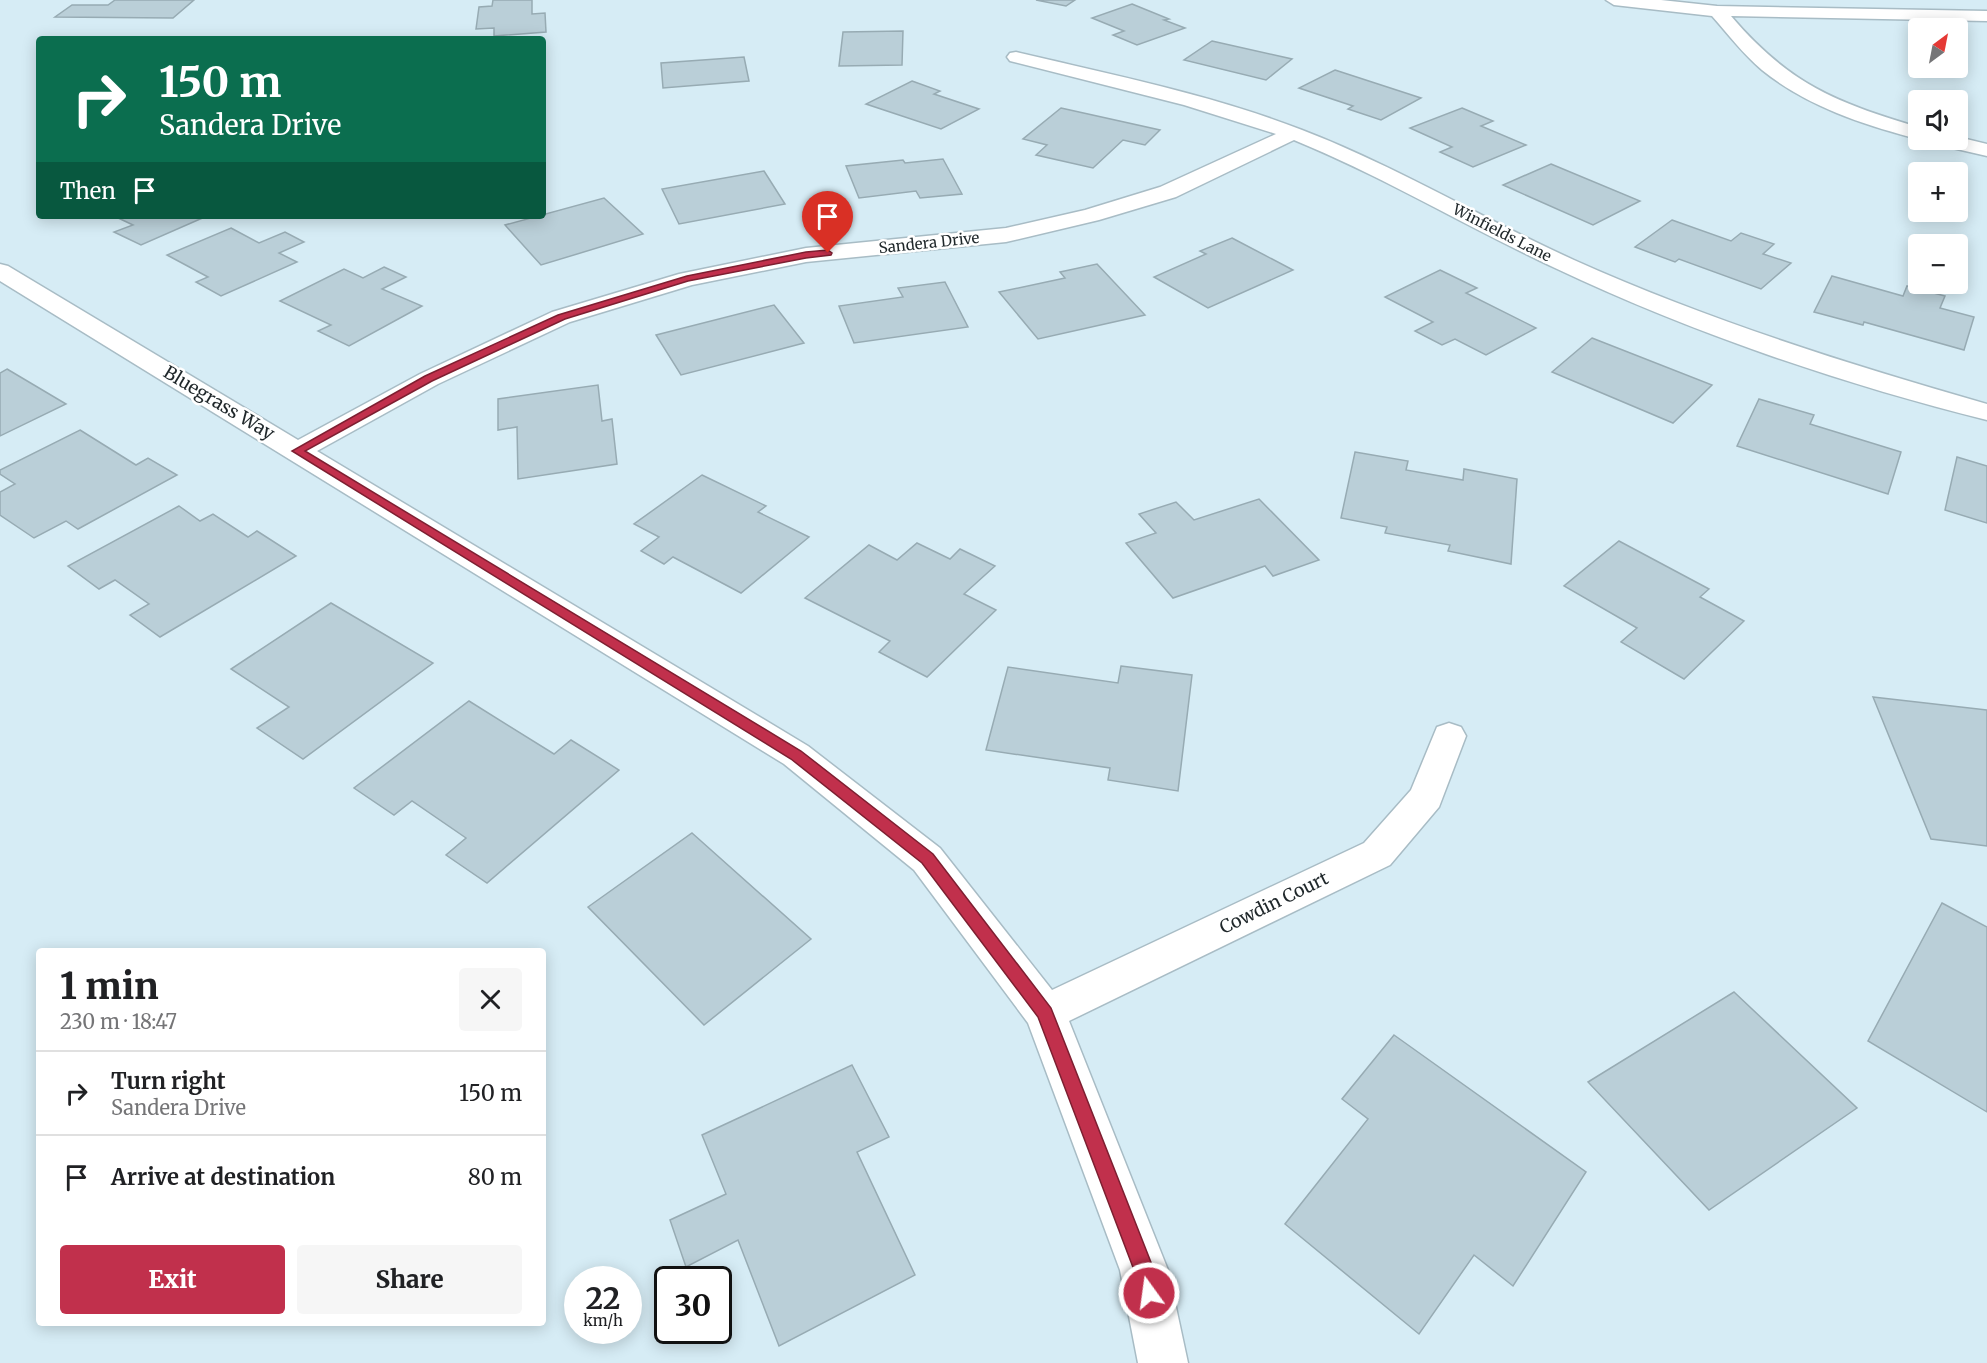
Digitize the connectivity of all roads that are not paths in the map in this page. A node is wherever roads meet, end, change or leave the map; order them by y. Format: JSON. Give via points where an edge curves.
{"nodes":[{"id":1,"x":1614,"y":0,"type":"edge"},
{"id":2,"x":1717,"y":11,"type":"junction"},
{"id":3,"x":1987,"y":16,"type":"edge"},
{"id":4,"x":1016,"y":57,"type":"dead end"},
{"id":5,"x":1908,"y":130,"type":"edge"},
{"id":6,"x":1293,"y":133,"type":"junction"},
{"id":7,"x":1968,"y":146,"type":"edge"},
{"id":8,"x":1987,"y":150,"type":"edge"},
{"id":9,"x":0,"y":271,"type":"edge"},
{"id":10,"x":1987,"y":412,"type":"edge"},
{"id":11,"x":297,"y":451,"type":"junction"},
{"id":12,"x":1449,"y":736,"type":"dead end"},
{"id":13,"x":1045,"y":1013,"type":"junction"},
{"id":14,"x":1163,"y":1363,"type":"edge"}],
"edges":[{"from":1,"to":2,"type":"street"},
{"from":2,"to":3,"type":"street"},
{"from":2,"to":5,"type":"street","via":[[1772,69],[1810,94]]},
{"from":4,"to":6,"type":"street","name":"Winfields Lane","via":[[1221,108]]},
{"from":6,"to":10,"type":"street","name":"Winfields Lane","via":[[1361,161],[1565,265],[1714,327]]},
{"from":6,"to":11,"type":"street","name":"Sandera Drive","via":[[1168,192],[1091,216],[1006,235],[806,255],[687,279],[561,317],[429,378]]},
{"from":7,"to":8,"type":"street"},
{"from":9,"to":11,"type":"street","name":"Bluegrass Way"},
{"from":11,"to":13,"type":"street","name":"Bluegrass Way","via":[[796,755],[927,859]]},
{"from":12,"to":13,"type":"street","name":"Cowdin Court","via":[[1426,797],[1377,854]]},
{"from":13,"to":14,"type":"street","name":"Bluegrass Way","via":[[1144,1270]]}]}
